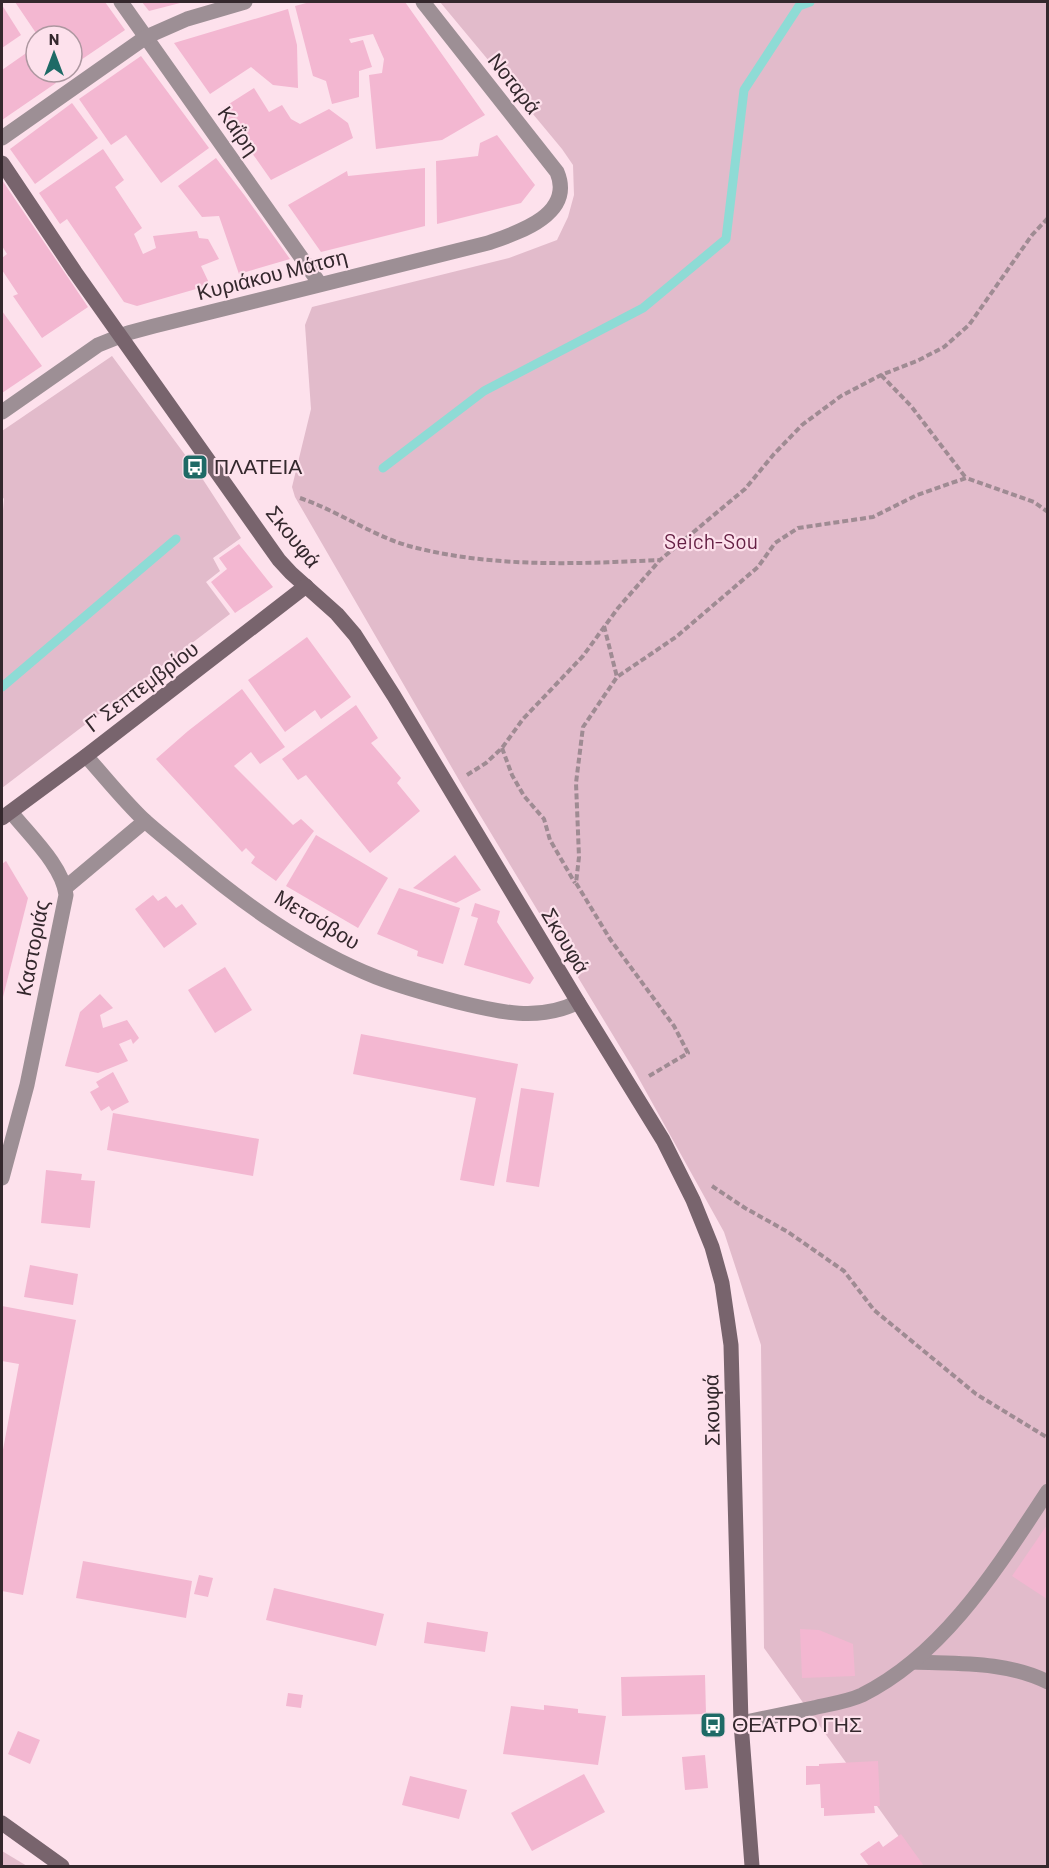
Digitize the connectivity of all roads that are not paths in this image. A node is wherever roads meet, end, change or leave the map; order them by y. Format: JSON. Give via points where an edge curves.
{"nodes":[{"id":1,"x":121,"y":2,"type":"edge"},
{"id":2,"x":245,"y":2,"type":"edge"},
{"id":3,"x":423,"y":2,"type":"edge"},
{"id":4,"x":146,"y":37,"type":"junction"},
{"id":5,"x":2,"y":138,"type":"edge"},
{"id":6,"x":2,"y":163,"type":"edge"},
{"id":7,"x":558,"y":198,"type":"joint"},
{"id":8,"x":320,"y":284,"type":"junction"},
{"id":9,"x":121,"y":335,"type":"junction"},
{"id":10,"x":2,"y":412,"type":"edge"},
{"id":11,"x":306,"y":586,"type":"junction"},
{"id":12,"x":86,"y":756,"type":"junction"},
{"id":13,"x":6,"y":815,"type":"edge"},
{"id":14,"x":145,"y":821,"type":"junction"},
{"id":15,"x":65,"y":888,"type":"junction"},
{"id":16,"x":578,"y":1002,"type":"junction"},
{"id":17,"x":2,"y":1178,"type":"edge"},
{"id":18,"x":1047,"y":1491,"type":"edge"},
{"id":19,"x":913,"y":1662,"type":"junction"},
{"id":20,"x":1047,"y":1682,"type":"edge"},
{"id":21,"x":741,"y":1723,"type":"junction"},
{"id":22,"x":2,"y":1824,"type":"edge"},
{"id":23,"x":62,"y":1866,"type":"edge"},
{"id":24,"x":753,"y":1866,"type":"edge"}],
"edges":[{"from":1,"to":4,"type":"street","name":"Καΐρη"},
{"from":2,"to":4,"type":"street","via":[[187,19]]},
{"from":3,"to":7,"type":"street","name":"Νοταρά","via":[[551,164],[559,177]]},
{"from":4,"to":5,"type":"street"},
{"from":4,"to":8,"type":"street","name":"Καΐρη"},
{"from":6,"to":9,"type":"street","name":"Σκουφά"},
{"from":7,"to":8,"type":"street","name":"Κυριάκου Μάτση","via":[[530,228],[503,238]]},
{"from":8,"to":9,"type":"street","name":"Κυριάκου Μάτση"},
{"from":9,"to":10,"type":"street","name":"Κυριάκου Μάτση","via":[[91,349]]},
{"from":9,"to":11,"type":"street","name":"Σκουφά","via":[[279,560]]},
{"from":11,"to":12,"type":"street","name":"Γ' Σεπτεμβρίου"},
{"from":11,"to":16,"type":"street","name":"Σκουφά","via":[[355,635]]},
{"from":12,"to":13,"type":"street","name":"Γ' Σεπτεμβρίου"},
{"from":12,"to":14,"type":"street","name":"Μετσόβου"},
{"from":13,"to":15,"type":"street","name":"Καστοριάς","via":[[57,869]]},
{"from":14,"to":15,"type":"street"},
{"from":14,"to":16,"type":"street","name":"Μετσόβου","via":[[207,874],[279,925],[376,977],[437,997],[519,1014],[548,1013]]},
{"from":15,"to":17,"type":"street","name":"Καστοριάς","via":[[27,1085]]},
{"from":16,"to":21,"type":"street","name":"Σκουφά","via":[[677,1166],[701,1216],[722,1283],[731,1345]]},
{"from":18,"to":19,"type":"street","via":[[976,1595]]},
{"from":19,"to":20,"type":"street","via":[[1001,1666]]},
{"from":19,"to":21,"type":"street","via":[[860,1695]]},
{"from":21,"to":24,"type":"street","name":"Σκουφά"},
{"from":22,"to":23,"type":"street"}]}
